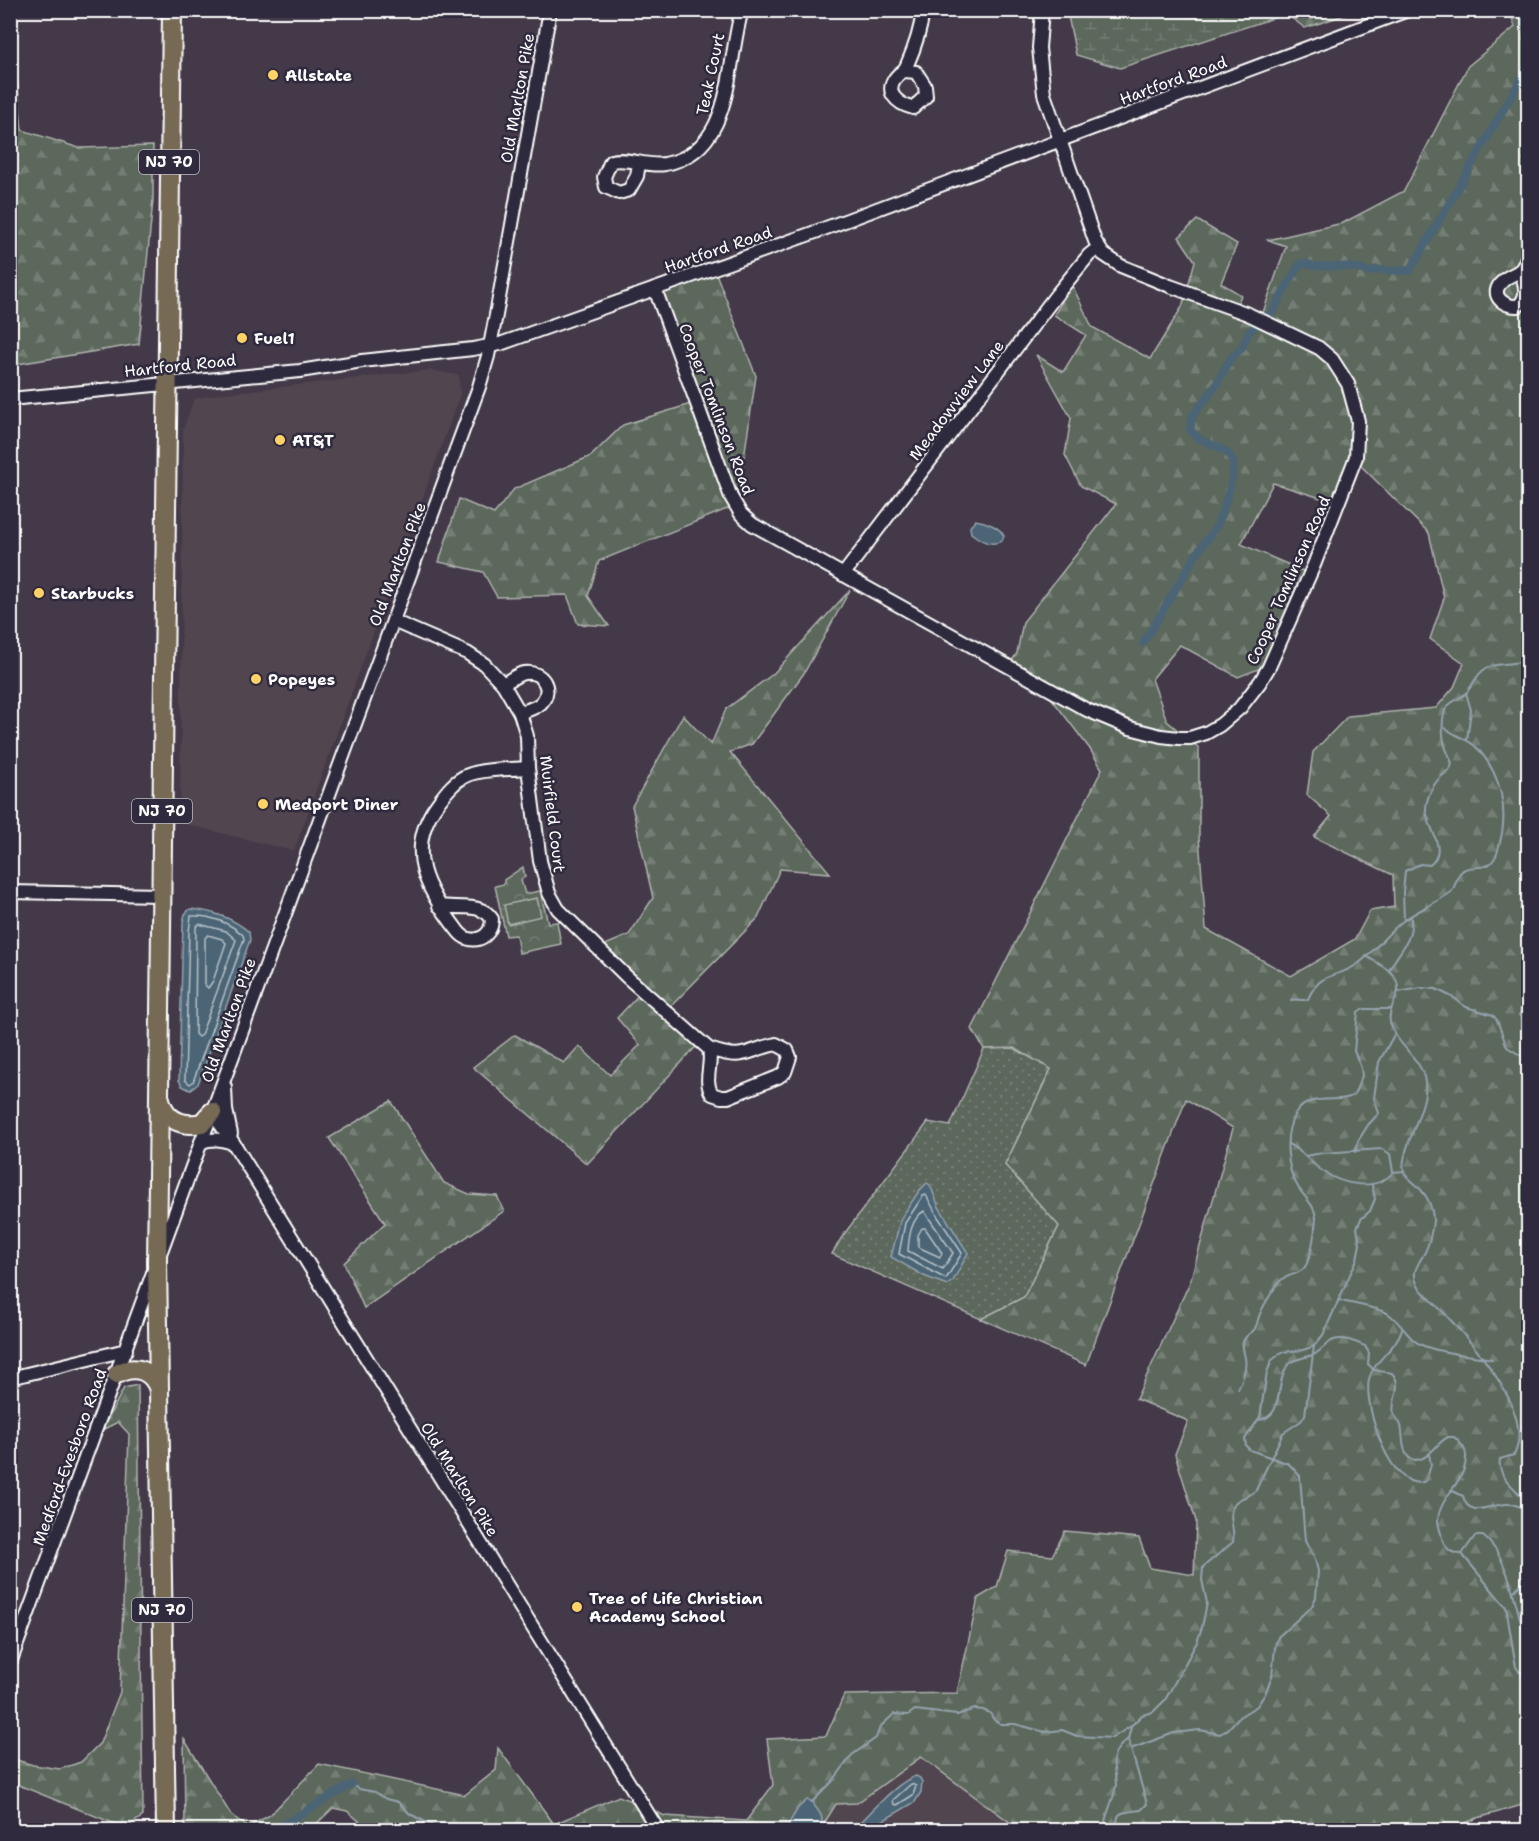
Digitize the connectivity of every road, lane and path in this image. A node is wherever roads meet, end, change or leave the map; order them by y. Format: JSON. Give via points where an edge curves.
{"nodes":[{"id":1,"x":172,"y":10,"type":"edge"},
{"id":2,"x":550,"y":10,"type":"edge"},
{"id":3,"x":742,"y":10,"type":"edge"},
{"id":4,"x":923,"y":10,"type":"edge"},
{"id":5,"x":1042,"y":10,"type":"edge"},
{"id":6,"x":1408,"y":10,"type":"edge"},
{"id":7,"x":905,"y":70,"type":"dead end"},
{"id":8,"x":1060,"y":139,"type":"junction"},
{"id":9,"x":639,"y":163,"type":"dead end"},
{"id":10,"x":1098,"y":248,"type":"junction"},
{"id":11,"x":1528,"y":255,"type":"edge"},
{"id":12,"x":1521,"y":270,"type":"dead end"},
{"id":13,"x":655,"y":289,"type":"junction"},
{"id":14,"x":490,"y":347,"type":"junction"},
{"id":15,"x":167,"y":382,"type":"junction"},
{"id":16,"x":10,"y":399,"type":"edge"},
{"id":17,"x":843,"y":576,"type":"junction"},
{"id":18,"x":393,"y":621,"type":"junction"},
{"id":19,"x":503,"y":684,"type":"junction"},
{"id":20,"x":520,"y":713,"type":"junction"},
{"id":21,"x":528,"y":768,"type":"junction"},
{"id":22,"x":10,"y":892,"type":"edge"},
{"id":23,"x":161,"y":895,"type":"junction"},
{"id":24,"x":439,"y":906,"type":"dead end"},
{"id":25,"x":709,"y":1049,"type":"junction"},
{"id":26,"x":226,"y":1074,"type":"junction"},
{"id":27,"x":159,"y":1096,"type":"junction"},
{"id":28,"x":212,"y":1112,"type":"junction"},
{"id":29,"x":201,"y":1142,"type":"junction"},
{"id":30,"x":234,"y":1144,"type":"junction"},
{"id":31,"x":157,"y":1262,"type":"junction"},
{"id":32,"x":126,"y":1350,"type":"junction"},
{"id":33,"x":117,"y":1374,"type":"junction"},
{"id":34,"x":10,"y":1378,"type":"edge"},
{"id":35,"x":159,"y":1390,"type":"junction"},
{"id":36,"x":10,"y":1664,"type":"edge"},
{"id":37,"x":166,"y":1830,"type":"edge"},
{"id":38,"x":658,"y":1830,"type":"edge"}],
"edges":[{"from":1,"to":15,"type":"highway","number":"NJ 70"},
{"from":2,"to":14,"type":"street","name":"Old Marlton Pike"},
{"from":3,"to":9,"type":"street","name":"Teak Court","via":[[726,92],[714,130],[701,147],[684,158],[656,165]]},
{"from":4,"to":7,"type":"street","via":[[918,38]]},
{"from":5,"to":8,"type":"street","via":[[1041,79]]},
{"from":6,"to":8,"type":"street","name":"Hartford Road"},
{"from":8,"to":10,"type":"street"},
{"from":8,"to":13,"type":"street","name":"Hartford Road"},
{"from":10,"to":17,"type":"street","name":"Meadowview Lane","via":[[1057,294]]},
{"from":10,"to":17,"type":"street","name":"Cooper Tomlinson Road","via":[[1120,266],[1248,314],[1319,348],[1340,370],[1353,397],[1359,436],[1356,458],[1314,566],[1269,667],[1251,696],[1220,725],[1190,738],[1130,728],[1087,710]]},
{"from":11,"to":12,"type":"street"},
{"from":13,"to":14,"type":"street","name":"Hartford Road"},
{"from":13,"to":17,"type":"street","name":"Cooper Tomlinson Road","via":[[737,508],[759,530]]},
{"from":14,"to":15,"type":"street","name":"Hartford Road","via":[[300,371]]},
{"from":14,"to":18,"type":"street","name":"Old Marlton Pike","via":[[474,402]]},
{"from":15,"to":16,"type":"street","name":"Hartford Road"},
{"from":15,"to":23,"type":"highway","number":"NJ 70"},
{"from":18,"to":19,"type":"street","name":"Muirfield Court","via":[[467,653]]},
{"from":18,"to":26,"type":"street","name":"Old Marlton Pike"},
{"from":19,"to":20,"type":"street","name":"Muirfield Court"},
{"from":19,"to":20,"type":"street","via":[[522,673],[532,673],[546,683],[546,697],[540,705]]},
{"from":20,"to":21,"type":"street","name":"Muirfield Court","via":[[527,736]]},
{"from":21,"to":24,"type":"street","via":[[468,775],[448,789],[433,809],[422,838],[421,867]]},
{"from":21,"to":25,"type":"street","name":"Muirfield Court","via":[[543,876],[558,909]]},
{"from":22,"to":23,"type":"street"},
{"from":23,"to":27,"type":"highway","number":"NJ 70"},
{"from":25,"to":25,"type":"street","name":"Muirfield Court","via":[[707,1082],[712,1094],[721,1097],[778,1077],[785,1072],[790,1057],[787,1050],[776,1044],[740,1056]]},
{"from":26,"to":28,"type":"street","name":"Old Marlton Pike"},
{"from":26,"to":30,"type":"street","via":[[226,1110]]},
{"from":27,"to":28,"type":"highway","via":[[166,1114],[182,1124],[202,1123]]},
{"from":27,"to":31,"type":"highway","number":"NJ 70"},
{"from":28,"to":29,"type":"street","name":"Old Marlton Pike"},
{"from":28,"to":30,"type":"street","name":"Old Marlton Pike"},
{"from":29,"to":30,"type":"street","via":[[212,1139]]},
{"from":29,"to":31,"type":"street","name":"Medford-Evesboro Road"},
{"from":30,"to":38,"type":"street","name":"Old Marlton Pike"},
{"from":31,"to":32,"type":"street","name":"Medford-Evesboro Road"},
{"from":31,"to":35,"type":"highway","number":"NJ 70"},
{"from":32,"to":33,"type":"street","name":"Medford-Evesboro Road"},
{"from":32,"to":34,"type":"street"},
{"from":33,"to":35,"type":"highway","via":[[143,1370]]},
{"from":33,"to":36,"type":"street","name":"Medford-Evesboro Road"},
{"from":35,"to":37,"type":"highway","number":"NJ 70"}]}
